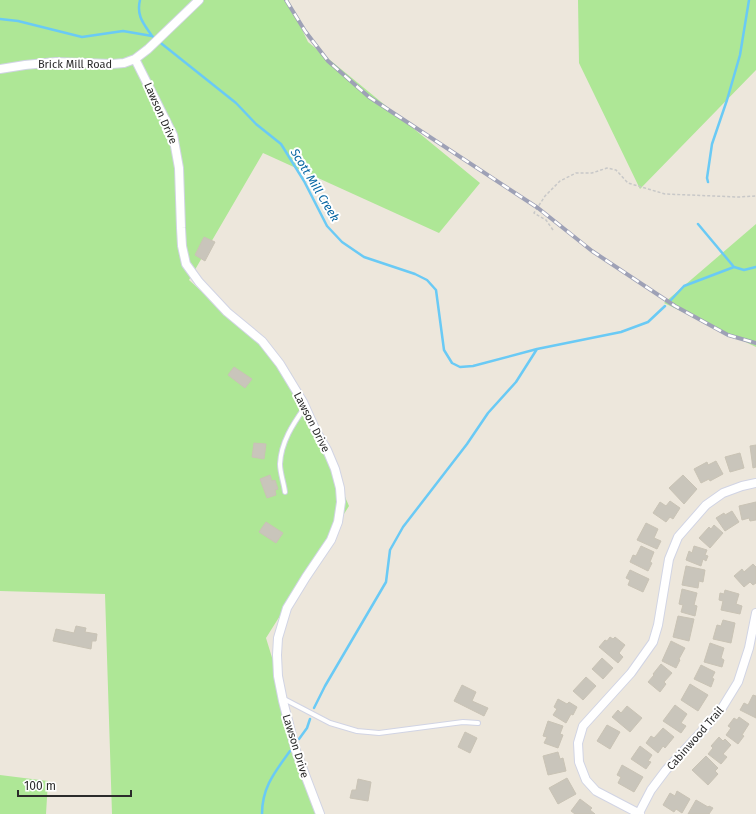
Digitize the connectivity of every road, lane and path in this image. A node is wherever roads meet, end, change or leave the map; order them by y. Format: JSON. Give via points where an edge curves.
{"nodes":[{"id":1,"x":199,"y":0,"type":"edge"},
{"id":2,"x":135,"y":59,"type":"junction"},
{"id":3,"x":0,"y":69,"type":"edge"},
{"id":4,"x":756,"y":196,"type":"edge"},
{"id":5,"x":553,"y":230,"type":"dead end"},
{"id":6,"x":305,"y":407,"type":"junction"},
{"id":7,"x":756,"y":483,"type":"edge"},
{"id":8,"x":285,"y":492,"type":"dead end"},
{"id":9,"x":756,"y":613,"type":"edge"},
{"id":10,"x":282,"y":699,"type":"junction"},
{"id":11,"x":478,"y":723,"type":"dead end"},
{"id":12,"x":320,"y":814,"type":"edge"},
{"id":13,"x":639,"y":814,"type":"edge"}],
"edges":[{"from":1,"to":2,"type":"street","name":"Brick Mill Road"},
{"from":2,"to":3,"type":"street","name":"Brick Mill Road","via":[[112,64],[56,62]]},
{"from":2,"to":6,"type":"street","name":"Lawson Drive","via":[[173,135],[179,168],[182,246],[186,264],[226,312],[268,347]]},
{"from":4,"to":5,"type":"path","via":[[665,194],[628,183],[616,170],[607,168],[592,173],[576,173],[560,181],[545,196],[534,213],[546,220]]},
{"from":6,"to":8,"type":"lane","via":[[291,427],[284,445],[280,464]]},
{"from":6,"to":10,"type":"street","name":"Lawson Drive","via":[[335,469],[341,502],[338,522],[331,540],[287,608],[278,638],[278,676]]},
{"from":7,"to":13,"type":"street","via":[[723,493],[706,505],[678,537],[669,559],[653,642],[631,673],[584,726],[578,743],[579,762],[586,780],[596,791]]},
{"from":9,"to":13,"type":"street","name":"Cabinwood Trail","via":[[749,648],[738,682],[722,708],[666,770],[651,790]]},
{"from":10,"to":11,"type":"lane","via":[[330,723],[357,731],[379,733],[463,722]]},
{"from":10,"to":12,"type":"street","name":"Lawson Drive","via":[[296,752]]}]}
